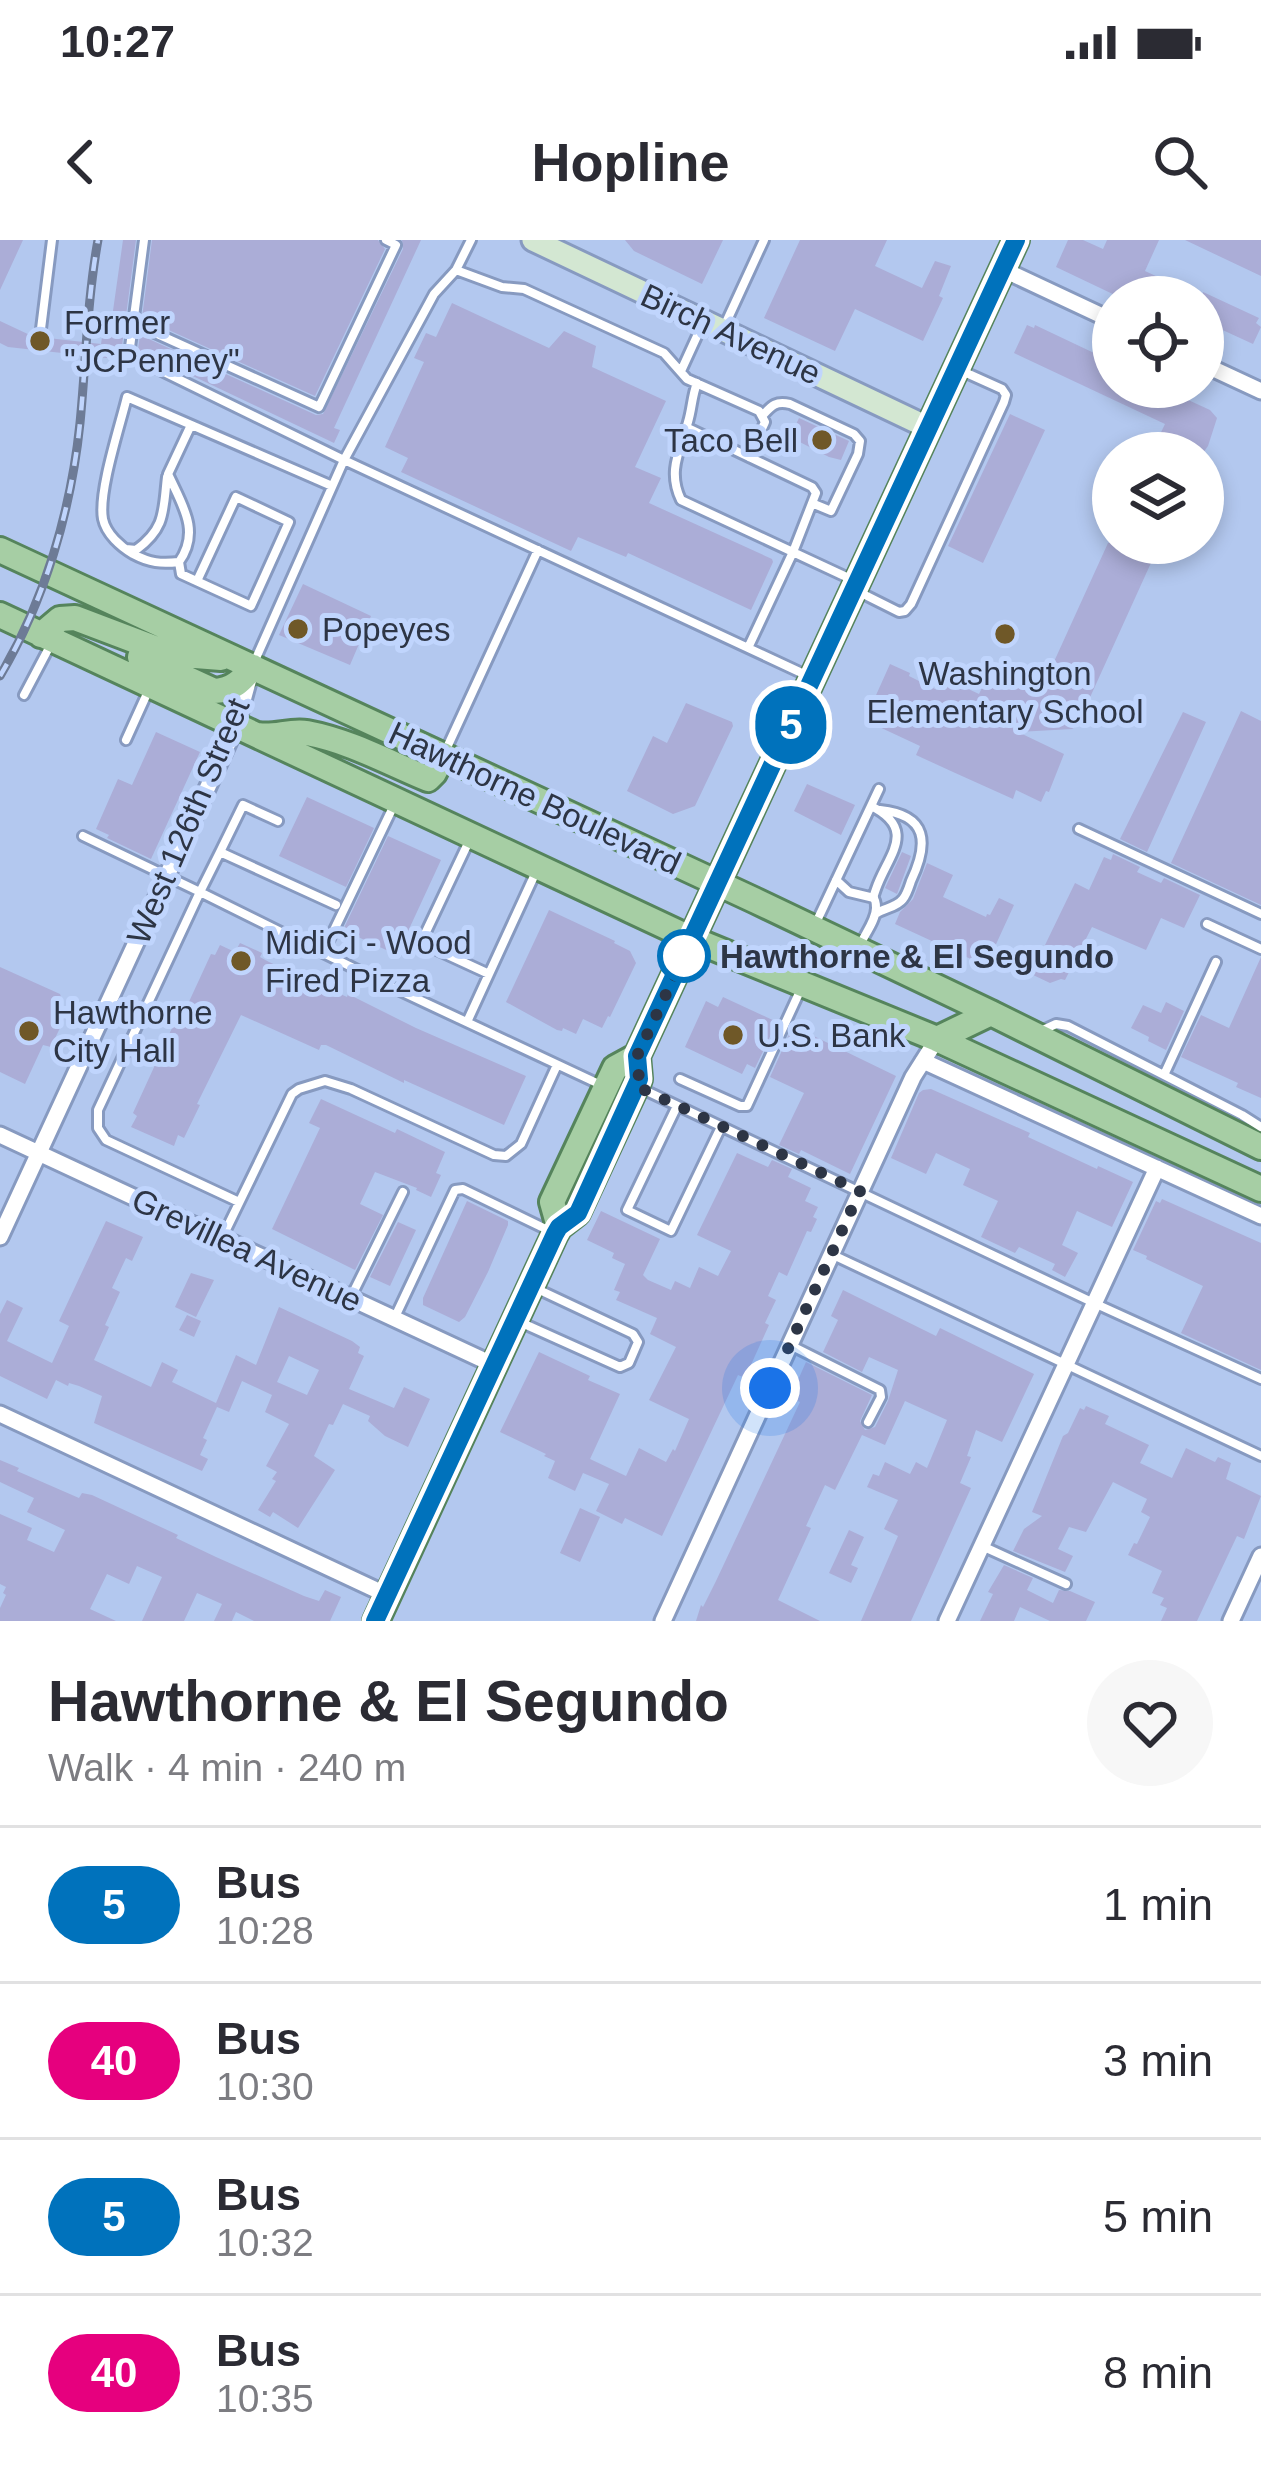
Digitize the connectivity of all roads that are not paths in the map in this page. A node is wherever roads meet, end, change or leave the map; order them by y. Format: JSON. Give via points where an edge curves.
{"nodes":[{"id":1,"x":52,"y":240,"type":"edge"},
{"id":2,"x":144,"y":240,"type":"edge"},
{"id":3,"x":386,"y":240,"type":"edge"},
{"id":4,"x":471,"y":240,"type":"edge"},
{"id":5,"x":533,"y":240,"type":"edge"},
{"id":6,"x":764,"y":240,"type":"edge"},
{"id":7,"x":1016,"y":240,"type":"edge"},
{"id":8,"x":1002,"y":269,"type":"junction"},
{"id":9,"x":456,"y":270,"type":"junction"},
{"id":10,"x":1092,"y":311,"type":"edge"},
{"id":11,"x":134,"y":323,"type":"junction"},
{"id":12,"x":713,"y":326,"type":"junction"},
{"id":13,"x":40,"y":337,"type":"dead end"},
{"id":14,"x":956,"y":369,"type":"junction"},
{"id":15,"x":681,"y":371,"type":"junction"},
{"id":16,"x":1224,"y":374,"type":"edge"},
{"id":17,"x":697,"y":383,"type":"junction"},
{"id":18,"x":1261,"y":391,"type":"edge"},
{"id":19,"x":763,"y":415,"type":"junction"},
{"id":20,"x":191,"y":424,"type":"junction"},
{"id":21,"x":686,"y":427,"type":"junction"},
{"id":22,"x":929,"y":428,"type":"junction"},
{"id":23,"x":749,"y":458,"type":"junction"},
{"id":24,"x":344,"y":460,"type":"junction"},
{"id":25,"x":167,"y":474,"type":"junction"},
{"id":26,"x":332,"y":486,"type":"junction"},
{"id":27,"x":814,"y":504,"type":"junction"},
{"id":28,"x":125,"y":549,"type":"junction"},
{"id":29,"x":0,"y":550,"type":"edge"},
{"id":30,"x":538,"y":550,"type":"junction"},
{"id":31,"x":793,"y":552,"type":"junction"},
{"id":32,"x":179,"y":562,"type":"junction"},
{"id":33,"x":196,"y":581,"type":"junction"},
{"id":34,"x":855,"y":586,"type":"junction"},
{"id":35,"x":0,"y":616,"type":"edge"},
{"id":36,"x":47,"y":638,"type":"junction"},
{"id":37,"x":748,"y":648,"type":"junction"},
{"id":38,"x":79,"y":652,"type":"junction"},
{"id":39,"x":244,"y":663,"type":"junction"},
{"id":40,"x":813,"y":679,"type":"junction"},
{"id":41,"x":150,"y":686,"type":"junction"},
{"id":42,"x":24,"y":695,"type":"dead end"},
{"id":43,"x":243,"y":730,"type":"junction"},
{"id":44,"x":126,"y":740,"type":"dead end"},
{"id":45,"x":443,"y":755,"type":"junction"},
{"id":46,"x":879,"y":790,"type":"dead end"},
{"id":47,"x":396,"y":801,"type":"junction"},
{"id":48,"x":875,"y":808,"type":"junction"},
{"id":49,"x":278,"y":821,"type":"dead end"},
{"id":50,"x":1078,"y":829,"type":"dead end"},
{"id":51,"x":83,"y":836,"type":"dead end"},
{"id":52,"x":472,"y":836,"type":"junction"},
{"id":53,"x":220,"y":852,"type":"junction"},
{"id":54,"x":538,"y":867,"type":"junction"},
{"id":55,"x":168,"y":874,"type":"junction"},
{"id":56,"x":836,"y":880,"type":"junction"},
{"id":57,"x":718,"y":883,"type":"junction"},
{"id":58,"x":200,"y":892,"type":"junction"},
{"id":59,"x":874,"y":898,"type":"junction"},
{"id":60,"x":336,"y":905,"type":"dead end"},
{"id":61,"x":875,"y":914,"type":"junction"},
{"id":62,"x":1261,"y":914,"type":"edge"},
{"id":63,"x":1207,"y":924,"type":"dead end"},
{"id":64,"x":813,"y":928,"type":"junction"},
{"id":65,"x":692,"y":939,"type":"junction"},
{"id":66,"x":1261,"y":949,"type":"edge"},
{"id":67,"x":858,"y":950,"type":"junction"},
{"id":68,"x":322,"y":953,"type":"junction"},
{"id":69,"x":1216,"y":962,"type":"dead end"},
{"id":70,"x":489,"y":974,"type":"junction"},
{"id":71,"x":803,"y":984,"type":"junction"},
{"id":72,"x":991,"y":1012,"type":"junction"},
{"id":73,"x":467,"y":1022,"type":"junction"},
{"id":74,"x":1034,"y":1034,"type":"junction"},
{"id":75,"x":930,"y":1050,"type":"junction"},
{"id":76,"x":637,"y":1056,"type":"junction"},
{"id":77,"x":557,"y":1065,"type":"junction"},
{"id":78,"x":1164,"y":1075,"type":"junction"},
{"id":79,"x":680,"y":1079,"type":"dead end"},
{"id":80,"x":636,"y":1086,"type":"junction"},
{"id":81,"x":606,"y":1087,"type":"junction"},
{"id":82,"x":677,"y":1106,"type":"junction"},
{"id":83,"x":721,"y":1127,"type":"junction"},
{"id":84,"x":1261,"y":1127,"type":"edge"},
{"id":85,"x":0,"y":1135,"type":"edge"},
{"id":86,"x":1261,"y":1147,"type":"edge"},
{"id":87,"x":39,"y":1153,"type":"junction"},
{"id":88,"x":1157,"y":1168,"type":"junction"},
{"id":89,"x":1258,"y":1182,"type":"edge"},
{"id":90,"x":860,"y":1191,"type":"junction"},
{"id":91,"x":403,"y":1192,"type":"dead end"},
{"id":92,"x":239,"y":1202,"type":"junction"},
{"id":93,"x":1261,"y":1216,"type":"edge"},
{"id":94,"x":557,"y":1230,"type":"junction"},
{"id":95,"x":0,"y":1237,"type":"edge"},
{"id":96,"x":222,"y":1239,"type":"junction"},
{"id":97,"x":831,"y":1254,"type":"junction"},
{"id":98,"x":531,"y":1286,"type":"junction"},
{"id":99,"x":351,"y":1298,"type":"junction"},
{"id":100,"x":1094,"y":1303,"type":"junction"},
{"id":101,"x":395,"y":1318,"type":"junction"},
{"id":102,"x":515,"y":1320,"type":"junction"},
{"id":103,"x":790,"y":1345,"type":"junction"},
{"id":104,"x":1066,"y":1364,"type":"junction"},
{"id":105,"x":494,"y":1365,"type":"junction"},
{"id":106,"x":1261,"y":1379,"type":"edge"},
{"id":107,"x":0,"y":1414,"type":"edge"},
{"id":108,"x":868,"y":1422,"type":"dead end"},
{"id":109,"x":1261,"y":1456,"type":"edge"},
{"id":110,"x":982,"y":1546,"type":"junction"},
{"id":111,"x":1261,"y":1556,"type":"edge"},
{"id":112,"x":1066,"y":1584,"type":"dead end"},
{"id":113,"x":387,"y":1595,"type":"junction"},
{"id":114,"x":376,"y":1621,"type":"edge"},
{"id":115,"x":663,"y":1621,"type":"edge"},
{"id":116,"x":947,"y":1621,"type":"edge"},
{"id":117,"x":1232,"y":1621,"type":"edge"}],
"edges":[{"from":1,"to":13,"type":"lane"},
{"from":2,"to":11,"type":"lane"},
{"from":3,"to":11,"type":"lane","via":[[396,244],[319,407]]},
{"from":4,"to":9,"type":"lane"},
{"from":5,"to":12,"type":"street","name":"Birch Avenue"},
{"from":6,"to":12,"type":"lane"},
{"from":7,"to":8,"type":"main road"},
{"from":8,"to":10,"type":"street"},
{"from":8,"to":14,"type":"main road"},
{"from":9,"to":15,"type":"lane","via":[[524,289],[664,353]]},
{"from":9,"to":24,"type":"lane","via":[[434,294]]},
{"from":11,"to":24,"type":"lane","via":[[129,355]]},
{"from":12,"to":15,"type":"lane"},
{"from":12,"to":22,"type":"street","name":"Birch Avenue"},
{"from":14,"to":22,"type":"main road"},
{"from":14,"to":34,"type":"lane","via":[[1006,395],[920,584],[898,612]]},
{"from":15,"to":17,"type":"lane"},
{"from":16,"to":18,"type":"street"},
{"from":17,"to":19,"type":"lane"},
{"from":17,"to":21,"type":"lane"},
{"from":19,"to":23,"type":"lane"},
{"from":19,"to":27,"type":"lane","via":[[779,402],[790,404],[860,441],[831,511]]},
{"from":20,"to":25,"type":"lane"},
{"from":20,"to":26,"type":"lane"},
{"from":20,"to":28,"type":"lane","via":[[127,397],[103,522]]},
{"from":21,"to":23,"type":"lane"},
{"from":21,"to":31,"type":"lane","via":[[674,464],[682,500]]},
{"from":22,"to":34,"type":"main road"},
{"from":23,"to":27,"type":"lane","via":[[812,487]]},
{"from":24,"to":26,"type":"lane"},
{"from":24,"to":30,"type":"lane"},
{"from":25,"to":28,"type":"lane","via":[[153,537]]},
{"from":25,"to":32,"type":"lane","via":[[190,530]]},
{"from":26,"to":39,"type":"lane"},
{"from":27,"to":31,"type":"lane"},
{"from":28,"to":32,"type":"lane","via":[[159,565]]},
{"from":29,"to":39,"type":"main road","name":"Hawthorne Boulevard"},
{"from":30,"to":37,"type":"lane"},
{"from":30,"to":45,"type":"lane"},
{"from":31,"to":34,"type":"lane"},
{"from":31,"to":37,"type":"lane"},
{"from":32,"to":33,"type":"lane","via":[[181,574]]},
{"from":33,"to":33,"type":"lane","via":[[250,606],[290,522],[236,497]]},
{"from":34,"to":40,"type":"main road"},
{"from":35,"to":36,"type":"main road","name":"Hawthorne Boulevard"},
{"from":36,"to":38,"type":"main road","name":"Hawthorne Boulevard"},
{"from":36,"to":39,"type":"main road","via":[[59,619],[75,619],[170,654]]},
{"from":36,"to":42,"type":"lane"},
{"from":37,"to":40,"type":"lane"},
{"from":38,"to":39,"type":"main road","via":[[117,647],[214,691],[241,682]]},
{"from":38,"to":41,"type":"main road","name":"Hawthorne Boulevard"},
{"from":39,"to":43,"type":"street","name":"West 126th Street"},
{"from":39,"to":45,"type":"main road","name":"Hawthorne Boulevard"},
{"from":40,"to":57,"type":"main road"},
{"from":41,"to":43,"type":"main road","name":"Hawthorne Boulevard"},
{"from":41,"to":44,"type":"lane"},
{"from":43,"to":45,"type":"main road","via":[[309,733],[428,779]]},
{"from":43,"to":47,"type":"main road","name":"Hawthorne Boulevard"},
{"from":43,"to":55,"type":"street","name":"West 126th Street"},
{"from":45,"to":57,"type":"main road","name":"Hawthorne Boulevard"},
{"from":46,"to":48,"type":"lane"},
{"from":47,"to":52,"type":"main road","name":"Hawthorne Boulevard"},
{"from":47,"to":68,"type":"lane"},
{"from":48,"to":56,"type":"lane"},
{"from":48,"to":59,"type":"lane","via":[[898,838]]},
{"from":48,"to":61,"type":"lane","via":[[922,833],[903,900]]},
{"from":49,"to":53,"type":"lane","via":[[243,805]]},
{"from":50,"to":62,"type":"lane"},
{"from":51,"to":55,"type":"lane"},
{"from":52,"to":54,"type":"main road","name":"Hawthorne Boulevard"},
{"from":52,"to":70,"type":"lane","via":[[423,940]]},
{"from":53,"to":58,"type":"lane"},
{"from":53,"to":60,"type":"lane"},
{"from":54,"to":65,"type":"main road","name":"Hawthorne Boulevard"},
{"from":54,"to":70,"type":"lane"},
{"from":55,"to":58,"type":"lane"},
{"from":55,"to":87,"type":"street","name":"West 126th Street"},
{"from":56,"to":59,"type":"lane"},
{"from":56,"to":64,"type":"lane"},
{"from":57,"to":64,"type":"main road","name":"Hawthorne Boulevard"},
{"from":57,"to":65,"type":"main road"},
{"from":58,"to":68,"type":"lane"},
{"from":58,"to":92,"type":"lane","via":[[98,1110],[98,1128],[106,1140]]},
{"from":59,"to":61,"type":"lane"},
{"from":61,"to":67,"type":"lane"},
{"from":63,"to":66,"type":"lane"},
{"from":64,"to":67,"type":"main road","name":"Hawthorne Boulevard"},
{"from":65,"to":71,"type":"main road","name":"Hawthorne Boulevard"},
{"from":65,"to":76,"type":"main road"},
{"from":67,"to":72,"type":"main road","name":"Hawthorne Boulevard"},
{"from":68,"to":73,"type":"lane"},
{"from":69,"to":78,"type":"lane"},
{"from":70,"to":73,"type":"lane"},
{"from":71,"to":75,"type":"main road","name":"Hawthorne Boulevard"},
{"from":71,"to":79,"type":"lane","via":[[747,1106]]},
{"from":72,"to":74,"type":"main road","name":"Hawthorne Boulevard"},
{"from":72,"to":75,"type":"main road"},
{"from":73,"to":77,"type":"lane"},
{"from":74,"to":78,"type":"lane","via":[[1068,1026]]},
{"from":74,"to":86,"type":"main road","name":"Hawthorne Boulevard"},
{"from":75,"to":88,"type":"street"},
{"from":75,"to":89,"type":"main road","name":"Hawthorne Boulevard"},
{"from":75,"to":90,"type":"street"},
{"from":76,"to":80,"type":"main road"},
{"from":76,"to":81,"type":"main road","via":[[615,1068]]},
{"from":77,"to":81,"type":"lane"},
{"from":77,"to":92,"type":"lane","via":[[521,1144],[506,1156],[351,1089],[325,1081],[299,1089]]},
{"from":78,"to":84,"type":"lane"},
{"from":80,"to":82,"type":"lane"},
{"from":80,"to":94,"type":"main road","via":[[578,1213]]},
{"from":81,"to":94,"type":"main road","via":[[552,1202]]},
{"from":82,"to":83,"type":"lane"},
{"from":82,"to":83,"type":"lane","via":[[627,1210],[671,1231]]},
{"from":83,"to":90,"type":"lane"},
{"from":85,"to":87,"type":"street","name":"Grevillea Avenue"},
{"from":87,"to":95,"type":"street","name":"West 126th Street"},
{"from":87,"to":96,"type":"street","name":"Grevillea Avenue"},
{"from":88,"to":93,"type":"street"},
{"from":88,"to":100,"type":"street"},
{"from":90,"to":97,"type":"street"},
{"from":90,"to":100,"type":"lane"},
{"from":91,"to":99,"type":"lane"},
{"from":92,"to":96,"type":"lane"},
{"from":94,"to":98,"type":"main road"},
{"from":94,"to":101,"type":"lane","via":[[455,1190]]},
{"from":96,"to":99,"type":"street","name":"Grevillea Avenue"},
{"from":97,"to":103,"type":"street"},
{"from":97,"to":104,"type":"lane"},
{"from":98,"to":102,"type":"main road"},
{"from":98,"to":102,"type":"lane","via":[[634,1334],[629,1364],[620,1367]]},
{"from":99,"to":101,"type":"street","name":"Grevillea Avenue"},
{"from":100,"to":104,"type":"street"},
{"from":100,"to":106,"type":"lane"},
{"from":101,"to":105,"type":"street","name":"Grevillea Avenue"},
{"from":102,"to":105,"type":"main road"},
{"from":103,"to":108,"type":"lane","via":[[880,1390]]},
{"from":103,"to":115,"type":"street"},
{"from":104,"to":109,"type":"lane"},
{"from":104,"to":110,"type":"street"},
{"from":105,"to":113,"type":"main road"},
{"from":107,"to":113,"type":"street"},
{"from":110,"to":112,"type":"lane"},
{"from":110,"to":116,"type":"street"},
{"from":111,"to":117,"type":"street"},
{"from":113,"to":114,"type":"main road"}]}
